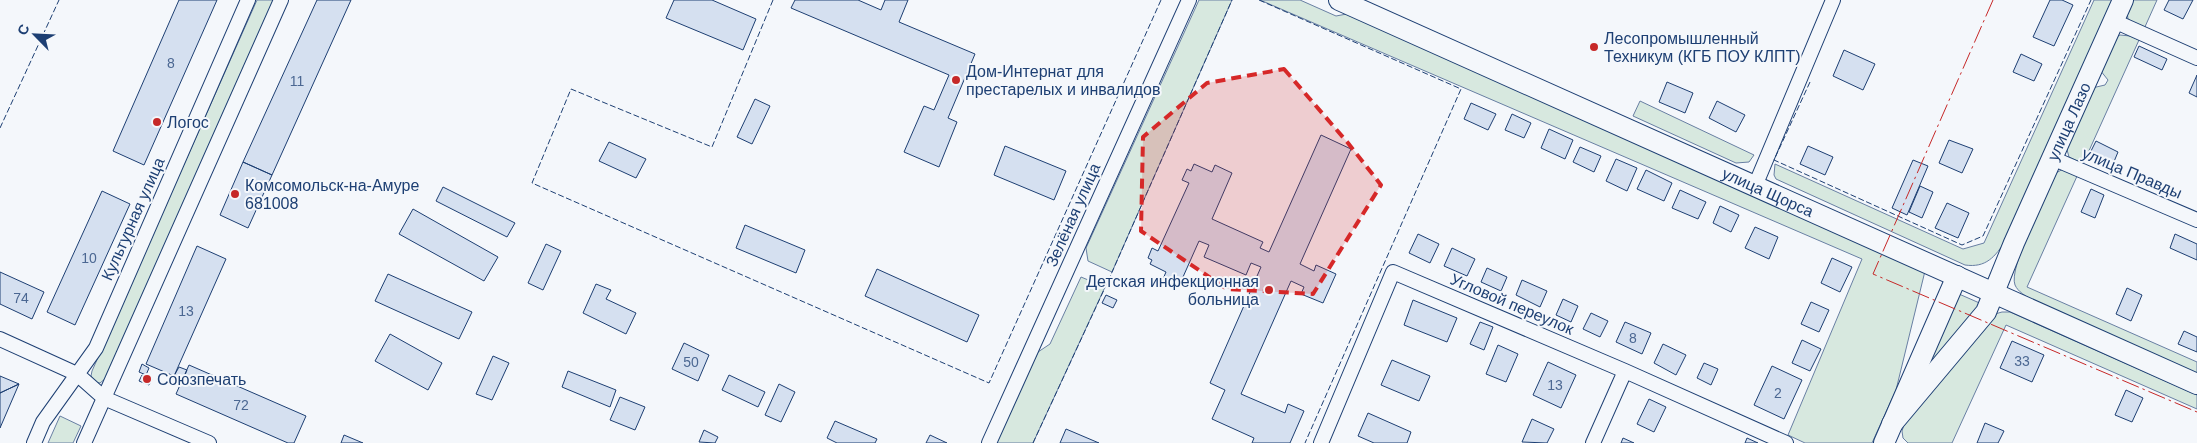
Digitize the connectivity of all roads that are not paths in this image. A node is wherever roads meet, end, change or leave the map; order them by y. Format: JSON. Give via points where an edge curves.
{"nodes":[{"id":1,"x":248,"y":0,"type":"edge"},
{"id":2,"x":281,"y":0,"type":"edge"},
{"id":3,"x":1189,"y":0,"type":"edge"},
{"id":4,"x":1339,"y":0,"type":"edge"},
{"id":5,"x":1833,"y":0,"type":"edge"},
{"id":6,"x":2123,"y":0,"type":"edge"},
{"id":7,"x":2114,"y":21,"type":"junction"},
{"id":8,"x":2197,"y":58,"type":"edge"},
{"id":9,"x":2052,"y":158,"type":"junction"},
{"id":10,"x":1754,"y":186,"type":"junction"},
{"id":11,"x":2197,"y":220,"type":"edge"},
{"id":12,"x":2014,"y":243,"type":"junction"},
{"id":13,"x":1957,"y":276,"type":"junction"},
{"id":14,"x":1995,"y":294,"type":"junction"},
{"id":15,"x":0,"y":339,"type":"edge"},
{"id":16,"x":1624,"y":371,"type":"junction"},
{"id":17,"x":77,"y":374,"type":"junction"},
{"id":18,"x":2197,"y":384,"type":"edge"},
{"id":19,"x":104,"y":398,"type":"junction"},
{"id":20,"x":1888,"y":438,"type":"edge"},
{"id":21,"x":34,"y":443,"type":"edge"},
{"id":22,"x":84,"y":443,"type":"edge"},
{"id":23,"x":209,"y":443,"type":"edge"},
{"id":24,"x":989,"y":443,"type":"edge"},
{"id":25,"x":1321,"y":443,"type":"edge"},
{"id":26,"x":1593,"y":443,"type":"edge"},
{"id":27,"x":1786,"y":443,"type":"edge"}],
"edges":[{"from":1,"to":17,"type":"street","name":"Культурная улица","via":[[96,348]]},
{"from":2,"to":19,"type":"street"},
{"from":3,"to":24,"type":"street","name":"Зелёная улица"},
{"from":4,"to":10,"type":"street","name":"улица Щорса"},
{"from":5,"to":10,"type":"street"},
{"from":6,"to":7,"type":"street","name":"улица Лазо"},
{"from":7,"to":8,"type":"street"},
{"from":7,"to":9,"type":"street","name":"улица Лазо"},
{"from":9,"to":11,"type":"street","name":"улица Правды"},
{"from":9,"to":12,"type":"street","name":"улица Лазо"},
{"from":10,"to":13,"type":"street","name":"улица Щорса"},
{"from":12,"to":13,"type":"street","name":"улица Лазо","via":[[1988,272]]},
{"from":12,"to":14,"type":"street","name":"улица Лазо"},
{"from":13,"to":14,"type":"street","name":"улица Щорса"},
{"from":13,"to":20,"type":"street","name":"улица Лазо"},
{"from":14,"to":18,"type":"street","name":"улица Щорса"},
{"from":14,"to":20,"type":"street","name":"улица Лазо","via":[[1986,312]]},
{"from":15,"to":17,"type":"street"},
{"from":16,"to":25,"type":"street","name":"Угловой переулок","via":[[1394,272]]},
{"from":16,"to":26,"type":"street"},
{"from":16,"to":27,"type":"street","name":"Угловой переулок"},
{"from":17,"to":19,"type":"street"},
{"from":17,"to":21,"type":"street","name":"Культурная улица","via":[[43,422]]},
{"from":19,"to":22,"type":"street"},
{"from":19,"to":23,"type":"street"}]}
